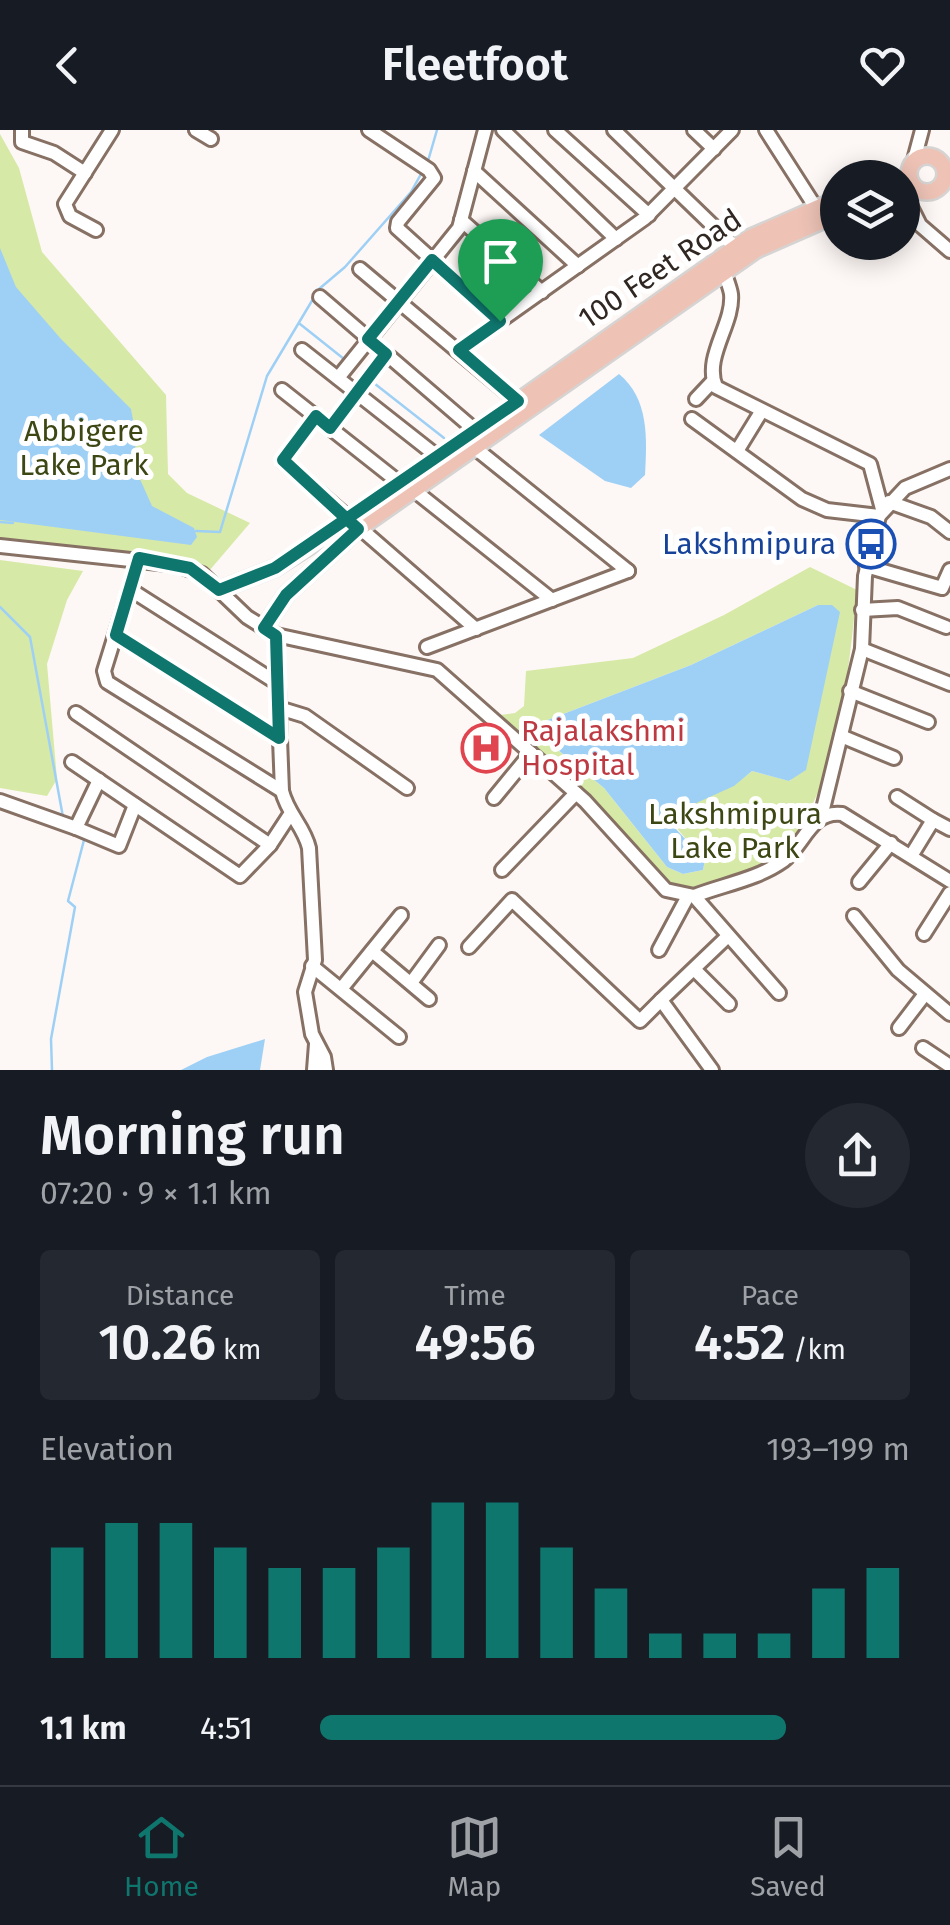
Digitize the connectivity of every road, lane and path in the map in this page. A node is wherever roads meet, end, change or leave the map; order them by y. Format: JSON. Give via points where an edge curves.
{"nodes":[{"id":1,"x":22,"y":130,"type":"edge"},
{"id":2,"x":96,"y":130,"type":"edge"},
{"id":3,"x":112,"y":130,"type":"edge"},
{"id":4,"x":196,"y":130,"type":"edge"},
{"id":5,"x":369,"y":130,"type":"edge"},
{"id":6,"x":484,"y":130,"type":"edge"},
{"id":7,"x":503,"y":130,"type":"edge"},
{"id":8,"x":555,"y":130,"type":"edge"},
{"id":9,"x":614,"y":130,"type":"edge"},
{"id":10,"x":694,"y":130,"type":"edge"},
{"id":11,"x":732,"y":130,"type":"edge"},
{"id":12,"x":766,"y":130,"type":"edge"},
{"id":13,"x":922,"y":130,"type":"edge"},
{"id":14,"x":211,"y":139,"type":"dead end"},
{"id":15,"x":102,"y":146,"type":"junction"},
{"id":16,"x":714,"y":148,"type":"junction"},
{"id":17,"x":913,"y":160,"type":"edge"},
{"id":18,"x":920,"y":167,"type":"edge"},
{"id":19,"x":474,"y":171,"type":"junction"},
{"id":20,"x":85,"y":173,"type":"junction"},
{"id":21,"x":946,"y":176,"type":"edge"},
{"id":22,"x":675,"y":187,"type":"junction"},
{"id":23,"x":920,"y":188,"type":"edge"},
{"id":24,"x":820,"y":207,"type":"edge"},
{"id":25,"x":648,"y":214,"type":"junction"},
{"id":26,"x":820,"y":216,"type":"edge"},
{"id":27,"x":820,"y":217,"type":"edge"},
{"id":28,"x":461,"y":220,"type":"junction"},
{"id":29,"x":920,"y":225,"type":"edge"},
{"id":30,"x":96,"y":230,"type":"dead end"},
{"id":31,"x":616,"y":238,"type":"junction"},
{"id":32,"x":735,"y":247,"type":"junction"},
{"id":33,"x":950,"y":251,"type":"edge"},
{"id":34,"x":432,"y":260,"type":"junction"},
{"id":35,"x":578,"y":266,"type":"junction"},
{"id":36,"x":360,"y":269,"type":"dead end"},
{"id":37,"x":724,"y":271,"type":"junction"},
{"id":38,"x":542,"y":292,"type":"junction"},
{"id":39,"x":320,"y":298,"type":"dead end"},
{"id":40,"x":400,"y":300,"type":"junction"},
{"id":41,"x":500,"y":321,"type":"junction"},
{"id":42,"x":368,"y":339,"type":"junction"},
{"id":43,"x":302,"y":350,"type":"dead end"},
{"id":44,"x":459,"y":350,"type":"junction"},
{"id":45,"x":386,"y":354,"type":"junction"},
{"id":46,"x":338,"y":378,"type":"junction"},
{"id":47,"x":712,"y":382,"type":"junction"},
{"id":48,"x":282,"y":390,"type":"dead end"},
{"id":49,"x":357,"y":393,"type":"junction"},
{"id":50,"x":696,"y":398,"type":"dead end"},
{"id":51,"x":518,"y":401,"type":"junction"},
{"id":52,"x":761,"y":412,"type":"junction"},
{"id":53,"x":316,"y":416,"type":"junction"},
{"id":54,"x":692,"y":419,"type":"dead end"},
{"id":55,"x":330,"y":428,"type":"junction"},
{"id":56,"x":476,"y":431,"type":"junction"},
{"id":57,"x":475,"y":448,"type":"junction"},
{"id":58,"x":737,"y":451,"type":"junction"},
{"id":59,"x":438,"y":457,"type":"junction"},
{"id":60,"x":950,"y":469,"type":"edge"},
{"id":61,"x":408,"y":488,"type":"junction"},
{"id":62,"x":883,"y":509,"type":"junction"},
{"id":63,"x":353,"y":525,"type":"junction"},
{"id":64,"x":950,"y":532,"type":"edge"},
{"id":65,"x":0,"y":546,"type":"edge"},
{"id":66,"x":139,"y":558,"type":"junction"},
{"id":67,"x":866,"y":566,"type":"junction"},
{"id":68,"x":950,"y":570,"type":"edge"},
{"id":69,"x":131,"y":590,"type":"junction"},
{"id":70,"x":219,"y":590,"type":"junction"},
{"id":71,"x":552,"y":600,"type":"junction"},
{"id":72,"x":862,"y":610,"type":"junction"},
{"id":73,"x":946,"y":626,"type":"dead end"},
{"id":74,"x":476,"y":628,"type":"junction"},
{"id":75,"x":270,"y":632,"type":"junction"},
{"id":76,"x":116,"y":635,"type":"junction"},
{"id":77,"x":427,"y":647,"type":"dead end"},
{"id":78,"x":862,"y":649,"type":"junction"},
{"id":79,"x":277,"y":683,"type":"junction"},
{"id":80,"x":950,"y":684,"type":"edge"},
{"id":81,"x":850,"y":691,"type":"junction"},
{"id":82,"x":278,"y":708,"type":"junction"},
{"id":83,"x":76,"y":713,"type":"dead end"},
{"id":84,"x":928,"y":722,"type":"dead end"},
{"id":85,"x":841,"y":736,"type":"junction"},
{"id":86,"x":279,"y":738,"type":"junction"},
{"id":87,"x":531,"y":753,"type":"junction"},
{"id":88,"x":894,"y":758,"type":"dead end"},
{"id":89,"x":72,"y":762,"type":"dead end"},
{"id":90,"x":99,"y":780,"type":"junction"},
{"id":91,"x":407,"y":788,"type":"dead end"},
{"id":92,"x":282,"y":792,"type":"junction"},
{"id":93,"x":576,"y":793,"type":"junction"},
{"id":94,"x":494,"y":798,"type":"dead end"},
{"id":95,"x":897,"y":798,"type":"dead end"},
{"id":96,"x":0,"y":801,"type":"edge"},
{"id":97,"x":135,"y":805,"type":"junction"},
{"id":98,"x":289,"y":816,"type":"junction"},
{"id":99,"x":821,"y":817,"type":"junction"},
{"id":100,"x":933,"y":820,"type":"junction"},
{"id":101,"x":76,"y":828,"type":"junction"},
{"id":102,"x":950,"y":829,"type":"edge"},
{"id":103,"x":891,"y":843,"type":"junction"},
{"id":104,"x":270,"y":845,"type":"junction"},
{"id":105,"x":910,"y":856,"type":"junction"},
{"id":106,"x":502,"y":870,"type":"dead end"},
{"id":107,"x":950,"y":881,"type":"edge"},
{"id":108,"x":859,"y":882,"type":"dead end"},
{"id":109,"x":950,"y":893,"type":"edge"},
{"id":110,"x":691,"y":896,"type":"junction"},
{"id":111,"x":402,"y":915,"type":"dead end"},
{"id":112,"x":854,"y":916,"type":"dead end"},
{"id":113,"x":924,"y":934,"type":"dead end"},
{"id":114,"x":728,"y":936,"type":"junction"},
{"id":115,"x":439,"y":945,"type":"dead end"},
{"id":116,"x":468,"y":947,"type":"dead end"},
{"id":117,"x":659,"y":950,"type":"dead end"},
{"id":118,"x":372,"y":951,"type":"junction"},
{"id":119,"x":312,"y":966,"type":"junction"},
{"id":120,"x":695,"y":970,"type":"junction"},
{"id":121,"x":411,"y":983,"type":"junction"},
{"id":122,"x":341,"y":989,"type":"junction"},
{"id":123,"x":779,"y":993,"type":"dead end"},
{"id":124,"x":926,"y":994,"type":"junction"},
{"id":125,"x":429,"y":999,"type":"dead end"},
{"id":126,"x":661,"y":1000,"type":"junction"},
{"id":127,"x":729,"y":1004,"type":"dead end"},
{"id":128,"x":950,"y":1014,"type":"edge"},
{"id":129,"x":899,"y":1028,"type":"dead end"},
{"id":130,"x":399,"y":1037,"type":"dead end"},
{"id":131,"x":316,"y":1044,"type":"junction"},
{"id":132,"x":924,"y":1048,"type":"dead end"},
{"id":133,"x":950,"y":1066,"type":"edge"},
{"id":134,"x":314,"y":1070,"type":"edge"},
{"id":135,"x":326,"y":1070,"type":"edge"},
{"id":136,"x":712,"y":1070,"type":"edge"}],
"edges":[{"from":1,"to":20,"type":"street","via":[[22,142]]},
{"from":2,"to":15,"type":"street"},
{"from":3,"to":15,"type":"street"},
{"from":4,"to":14,"type":"street"},
{"from":5,"to":34,"type":"street","via":[[433,175],[396,225]]},
{"from":6,"to":19,"type":"street"},
{"from":7,"to":31,"type":"street"},
{"from":8,"to":25,"type":"street"},
{"from":9,"to":22,"type":"street"},
{"from":10,"to":16,"type":"street"},
{"from":11,"to":16,"type":"street"},
{"from":12,"to":24,"type":"street"},
{"from":13,"to":17,"type":"street"},
{"from":15,"to":20,"type":"street"},
{"from":16,"to":22,"type":"street"},
{"from":18,"to":21,"type":"main road","via":[[933,156]]},
{"from":19,"to":28,"type":"street"},
{"from":19,"to":35,"type":"street"},
{"from":20,"to":30,"type":"street","via":[[65,207]]},
{"from":21,"to":23,"type":"main road","via":[[934,190]]},
{"from":22,"to":25,"type":"street"},
{"from":22,"to":32,"type":"street"},
{"from":25,"to":31,"type":"street"},
{"from":26,"to":32,"type":"main road","name":"100 Feet Road"},
{"from":27,"to":37,"type":"main road","name":"100 Feet Road"},
{"from":28,"to":34,"type":"street"},
{"from":28,"to":38,"type":"street"},
{"from":29,"to":33,"type":"street"},
{"from":31,"to":35,"type":"street"},
{"from":32,"to":51,"type":"main road","name":"100 Feet Road"},
{"from":34,"to":40,"type":"street"},
{"from":34,"to":41,"type":"street"},
{"from":35,"to":38,"type":"street"},
{"from":36,"to":40,"type":"street"},
{"from":37,"to":47,"type":"street","via":[[732,297]]},
{"from":37,"to":57,"type":"main road","name":"100 Feet Road"},
{"from":38,"to":41,"type":"street"},
{"from":39,"to":42,"type":"street"},
{"from":40,"to":42,"type":"street"},
{"from":40,"to":44,"type":"street"},
{"from":41,"to":44,"type":"street"},
{"from":42,"to":45,"type":"street"},
{"from":42,"to":46,"type":"street"},
{"from":43,"to":46,"type":"street"},
{"from":44,"to":51,"type":"street"},
{"from":45,"to":49,"type":"street"},
{"from":45,"to":56,"type":"street"},
{"from":46,"to":49,"type":"street"},
{"from":47,"to":50,"type":"street"},
{"from":47,"to":52,"type":"street"},
{"from":48,"to":53,"type":"street"},
{"from":49,"to":55,"type":"street"},
{"from":49,"to":59,"type":"street"},
{"from":51,"to":56,"type":"main road","name":"100 Feet Road"},
{"from":52,"to":58,"type":"street"},
{"from":52,"to":62,"type":"street","via":[[870,464]]},
{"from":53,"to":55,"type":"street"},
{"from":53,"to":63,"type":"street","via":[[283,460]]},
{"from":54,"to":58,"type":"street"},
{"from":55,"to":61,"type":"street"},
{"from":56,"to":59,"type":"main road","name":"100 Feet Road"},
{"from":57,"to":61,"type":"main road","name":"100 Feet Road"},
{"from":57,"to":71,"type":"street","via":[[628,571]]},
{"from":58,"to":62,"type":"street","via":[[802,499],[837,512]]},
{"from":59,"to":61,"type":"main road","name":"100 Feet Road"},
{"from":60,"to":62,"type":"street","via":[[922,478]]},
{"from":61,"to":63,"type":"main road","name":"100 Feet Road"},
{"from":61,"to":71,"type":"street"},
{"from":62,"to":64,"type":"street","via":[[931,518]]},
{"from":62,"to":67,"type":"street"},
{"from":63,"to":70,"type":"main road","name":"100 Feet Road"},
{"from":63,"to":74,"type":"street"},
{"from":63,"to":75,"type":"main road","name":"100 Feet Road","via":[[286,595]]},
{"from":65,"to":66,"type":"street"},
{"from":66,"to":69,"type":"street"},
{"from":66,"to":70,"type":"street","via":[[190,568]]},
{"from":67,"to":68,"type":"street","via":[[942,588]]},
{"from":67,"to":72,"type":"street"},
{"from":69,"to":76,"type":"street"},
{"from":69,"to":79,"type":"street"},
{"from":70,"to":75,"type":"street"},
{"from":71,"to":74,"type":"street"},
{"from":72,"to":73,"type":"street","via":[[894,608]]},
{"from":72,"to":78,"type":"street"},
{"from":74,"to":77,"type":"street"},
{"from":75,"to":79,"type":"street"},
{"from":75,"to":87,"type":"street","via":[[437,670]]},
{"from":76,"to":86,"type":"street"},
{"from":76,"to":92,"type":"street","via":[[104,671],[107,682]]},
{"from":78,"to":80,"type":"street"},
{"from":78,"to":81,"type":"street"},
{"from":79,"to":82,"type":"street"},
{"from":81,"to":84,"type":"street"},
{"from":81,"to":85,"type":"street"},
{"from":82,"to":86,"type":"street"},
{"from":82,"to":91,"type":"street","via":[[305,716]]},
{"from":83,"to":104,"type":"street"},
{"from":85,"to":88,"type":"street"},
{"from":85,"to":99,"type":"street"},
{"from":86,"to":92,"type":"street"},
{"from":87,"to":93,"type":"street"},
{"from":87,"to":94,"type":"street"},
{"from":89,"to":90,"type":"street"},
{"from":90,"to":97,"type":"street"},
{"from":90,"to":101,"type":"street"},
{"from":92,"to":98,"type":"street"},
{"from":93,"to":106,"type":"street"},
{"from":93,"to":110,"type":"street","via":[[666,890]]},
{"from":95,"to":100,"type":"street"},
{"from":96,"to":101,"type":"street"},
{"from":97,"to":101,"type":"street","via":[[118,846]]},
{"from":97,"to":104,"type":"street","via":[[240,876]]},
{"from":98,"to":104,"type":"street"},
{"from":98,"to":119,"type":"street","via":[[305,832],[309,848]]},
{"from":99,"to":103,"type":"street","via":[[842,814]]},
{"from":99,"to":110,"type":"street","via":[[784,860]]},
{"from":100,"to":102,"type":"street"},
{"from":100,"to":105,"type":"street"},
{"from":103,"to":105,"type":"street"},
{"from":103,"to":108,"type":"street"},
{"from":105,"to":107,"type":"street"},
{"from":109,"to":113,"type":"street"},
{"from":110,"to":114,"type":"street"},
{"from":110,"to":117,"type":"street"},
{"from":111,"to":118,"type":"street"},
{"from":112,"to":124,"type":"street"},
{"from":114,"to":120,"type":"street"},
{"from":114,"to":123,"type":"street"},
{"from":115,"to":121,"type":"street"},
{"from":116,"to":126,"type":"street","via":[[512,900],[640,1021]]},
{"from":118,"to":121,"type":"street"},
{"from":118,"to":122,"type":"street"},
{"from":119,"to":122,"type":"street"},
{"from":119,"to":131,"type":"street","via":[[305,988]]},
{"from":120,"to":126,"type":"street"},
{"from":120,"to":127,"type":"street"},
{"from":121,"to":125,"type":"street"},
{"from":122,"to":130,"type":"street"},
{"from":124,"to":128,"type":"street"},
{"from":124,"to":129,"type":"street"},
{"from":126,"to":136,"type":"street"},
{"from":131,"to":134,"type":"street"},
{"from":131,"to":135,"type":"street"},
{"from":132,"to":133,"type":"street"}]}
